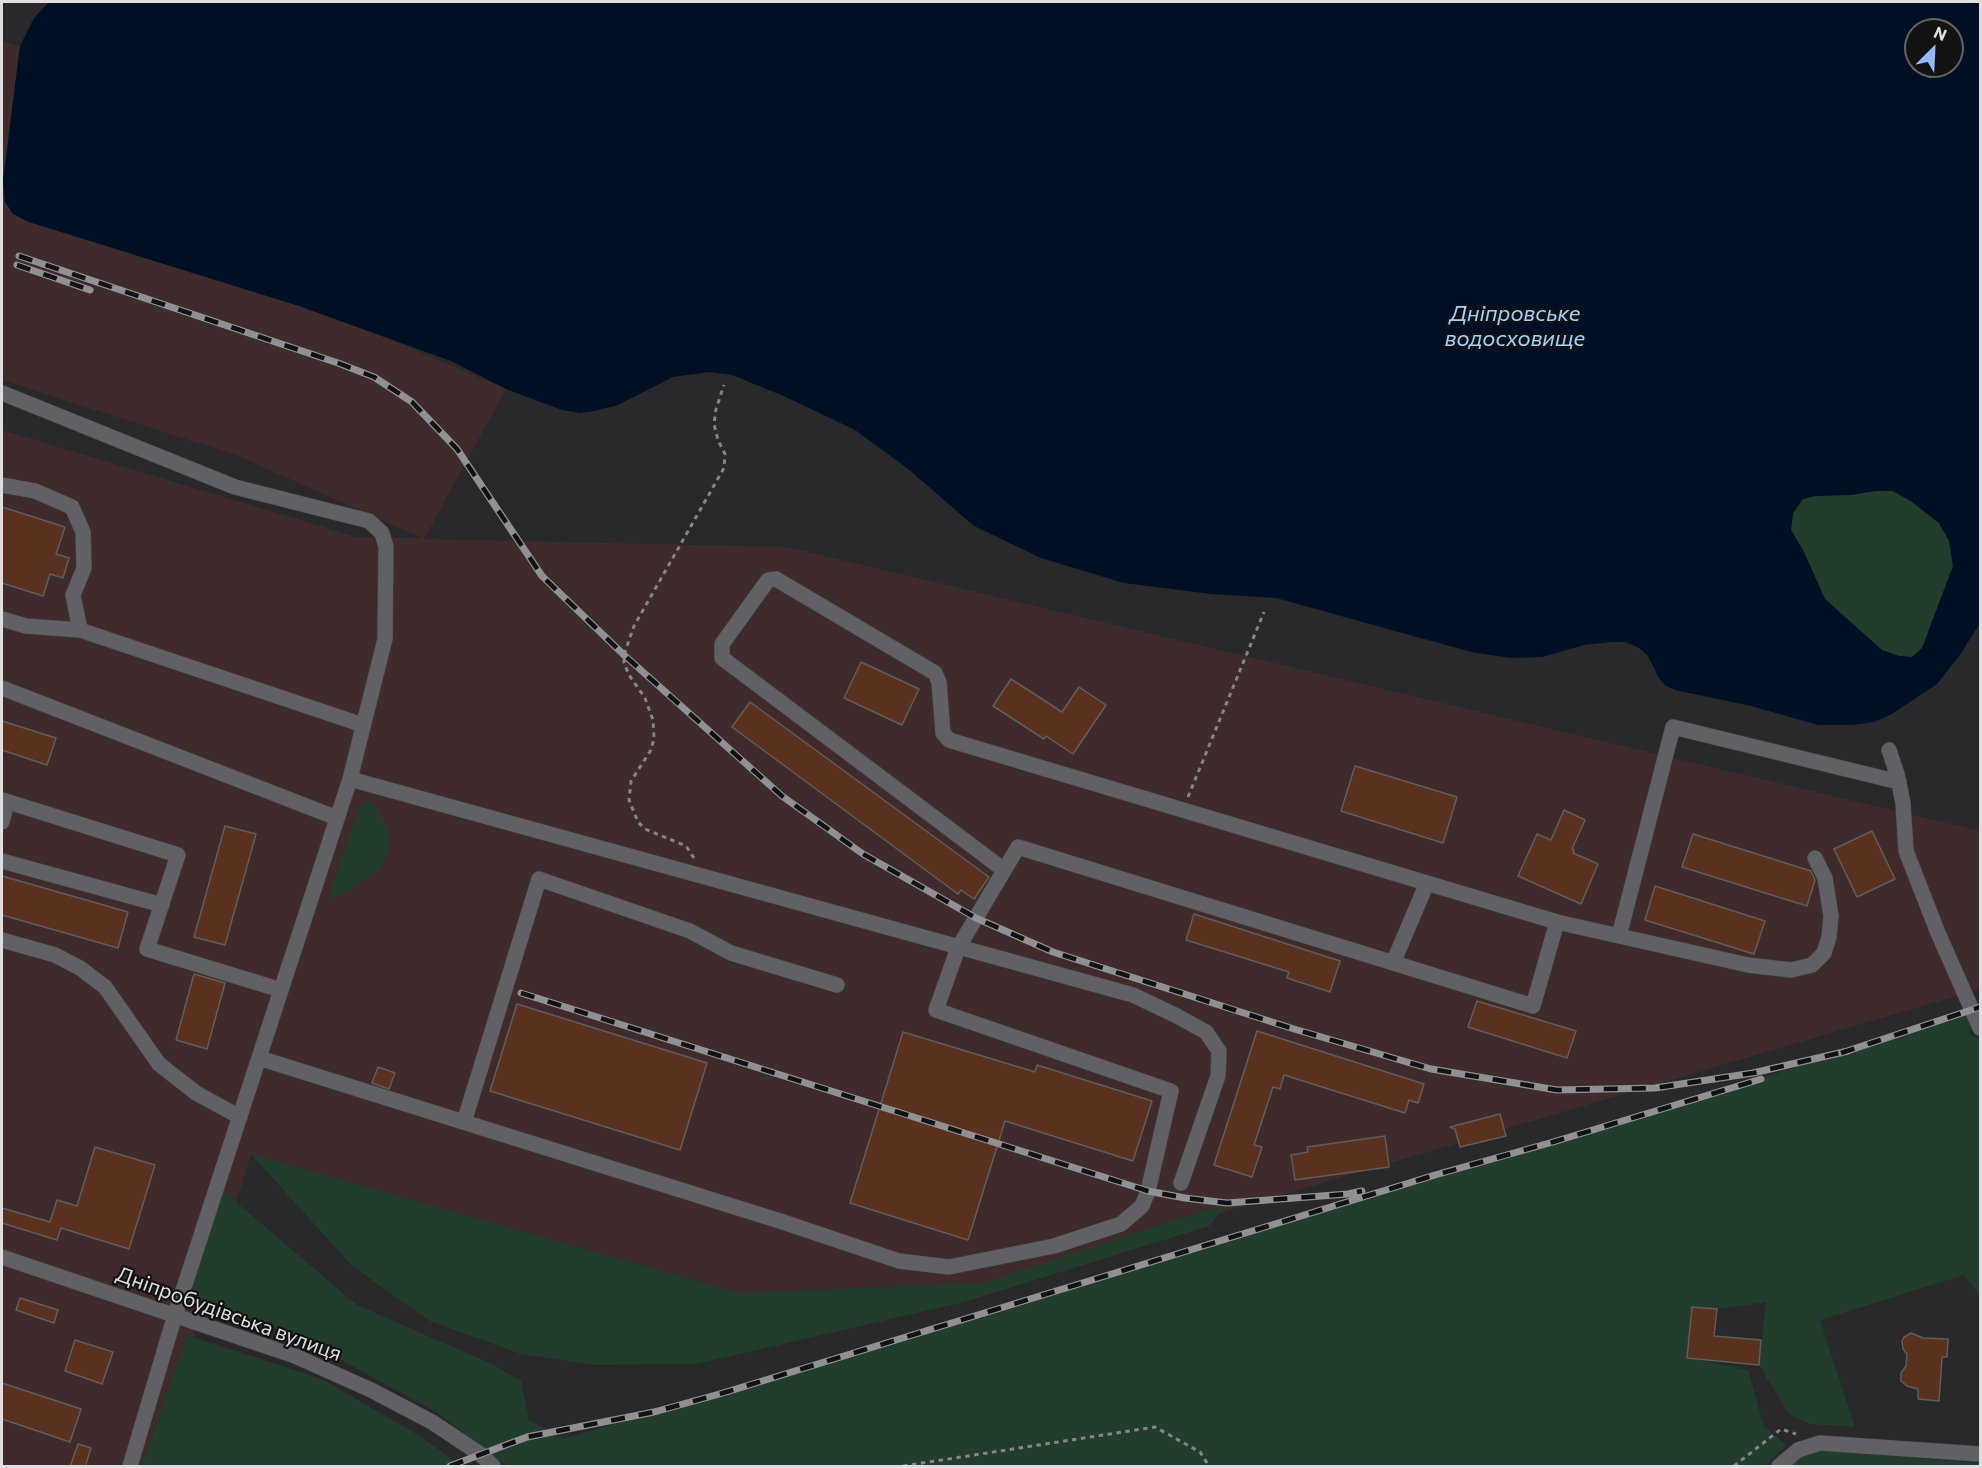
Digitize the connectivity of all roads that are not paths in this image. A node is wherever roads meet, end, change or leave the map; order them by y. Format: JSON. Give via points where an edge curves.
{"nodes":[{"id":1,"x":2,"y":393,"type":"edge"},
{"id":2,"x":2,"y":485,"type":"edge"},
{"id":3,"x":2,"y":619,"type":"edge"},
{"id":4,"x":80,"y":630,"type":"junction"},
{"id":5,"x":2,"y":688,"type":"edge"},
{"id":6,"x":363,"y":725,"type":"junction"},
{"id":7,"x":1889,"y":750,"type":"dead end"},
{"id":8,"x":350,"y":778,"type":"junction"},
{"id":9,"x":1899,"y":782,"type":"junction"},
{"id":10,"x":4,"y":801,"type":"edge"},
{"id":11,"x":337,"y":818,"type":"junction"},
{"id":12,"x":2,"y":822,"type":"edge"},
{"id":13,"x":1815,"y":858,"type":"dead end"},
{"id":14,"x":2,"y":861,"type":"edge"},
{"id":15,"x":1004,"y":870,"type":"junction"},
{"id":16,"x":1426,"y":883,"type":"junction"},
{"id":17,"x":162,"y":905,"type":"junction"},
{"id":18,"x":1557,"y":922,"type":"junction"},
{"id":19,"x":1619,"y":936,"type":"junction"},
{"id":20,"x":2,"y":940,"type":"edge"},
{"id":21,"x":958,"y":948,"type":"junction"},
{"id":22,"x":1393,"y":963,"type":"junction"},
{"id":23,"x":837,"y":985,"type":"dead end"},
{"id":24,"x":281,"y":990,"type":"junction"},
{"id":25,"x":1980,"y":1028,"type":"edge"},
{"id":26,"x":259,"y":1058,"type":"junction"},
{"id":27,"x":240,"y":1117,"type":"junction"},
{"id":28,"x":464,"y":1122,"type":"junction"},
{"id":29,"x":1181,"y":1183,"type":"dead end"},
{"id":30,"x":2,"y":1257,"type":"edge"},
{"id":31,"x":175,"y":1315,"type":"junction"},
{"id":32,"x":1980,"y":1454,"type":"edge"},
{"id":33,"x":130,"y":1467,"type":"edge"},
{"id":34,"x":493,"y":1467,"type":"edge"},
{"id":35,"x":1779,"y":1467,"type":"edge"}],
"edges":[{"from":1,"to":6,"type":"street","via":[[235,487],[369,521],[382,533],[386,547],[385,639]]},
{"from":2,"to":4,"type":"street","via":[[35,491],[72,507],[83,531],[84,568],[73,595]]},
{"from":3,"to":4,"type":"street","via":[[26,626]]},
{"from":4,"to":6,"type":"street"},
{"from":5,"to":11,"type":"street"},
{"from":6,"to":8,"type":"street"},
{"from":7,"to":9,"type":"street"},
{"from":8,"to":11,"type":"street"},
{"from":8,"to":21,"type":"street"},
{"from":9,"to":19,"type":"street","via":[[1672,727]]},
{"from":9,"to":25,"type":"street","via":[[1906,851]]},
{"from":10,"to":12,"type":"street"},
{"from":10,"to":17,"type":"street","via":[[178,855]]},
{"from":11,"to":24,"type":"street"},
{"from":13,"to":19,"type":"street","via":[[1825,878],[1832,916],[1824,953],[1812,965],[1791,970],[1748,965]]},
{"from":14,"to":17,"type":"street"},
{"from":15,"to":16,"type":"street","via":[[722,658],[722,644],[768,580],[776,579],[935,673],[943,733],[949,740]]},
{"from":15,"to":21,"type":"street"},
{"from":15,"to":22,"type":"street","via":[[1018,847]]},
{"from":16,"to":18,"type":"street"},
{"from":16,"to":22,"type":"street"},
{"from":17,"to":24,"type":"street","via":[[147,949]]},
{"from":18,"to":19,"type":"street"},
{"from":18,"to":22,"type":"street","via":[[1533,1006]]},
{"from":20,"to":27,"type":"street","via":[[55,955],[80,968],[105,987],[159,1064],[196,1093]]},
{"from":21,"to":28,"type":"street","via":[[936,1010],[1171,1090],[1148,1191],[1142,1206],[1121,1224],[1054,1246],[949,1267],[899,1261]]},
{"from":21,"to":29,"type":"street","via":[[1133,995],[1206,1032],[1219,1051],[1218,1076]]},
{"from":23,"to":28,"type":"street","via":[[731,953],[690,931],[539,879]]},
{"from":24,"to":26,"type":"street"},
{"from":26,"to":27,"type":"street"},
{"from":26,"to":28,"type":"street"},
{"from":27,"to":31,"type":"street"},
{"from":30,"to":31,"type":"street","name":"Дніпробудівська вулиця"},
{"from":31,"to":33,"type":"street"},
{"from":31,"to":34,"type":"street","name":"Дніпробудівська вулиця","via":[[295,1356],[371,1390],[432,1422]]},
{"from":32,"to":35,"type":"street","via":[[1820,1443],[1798,1450]]}]}
